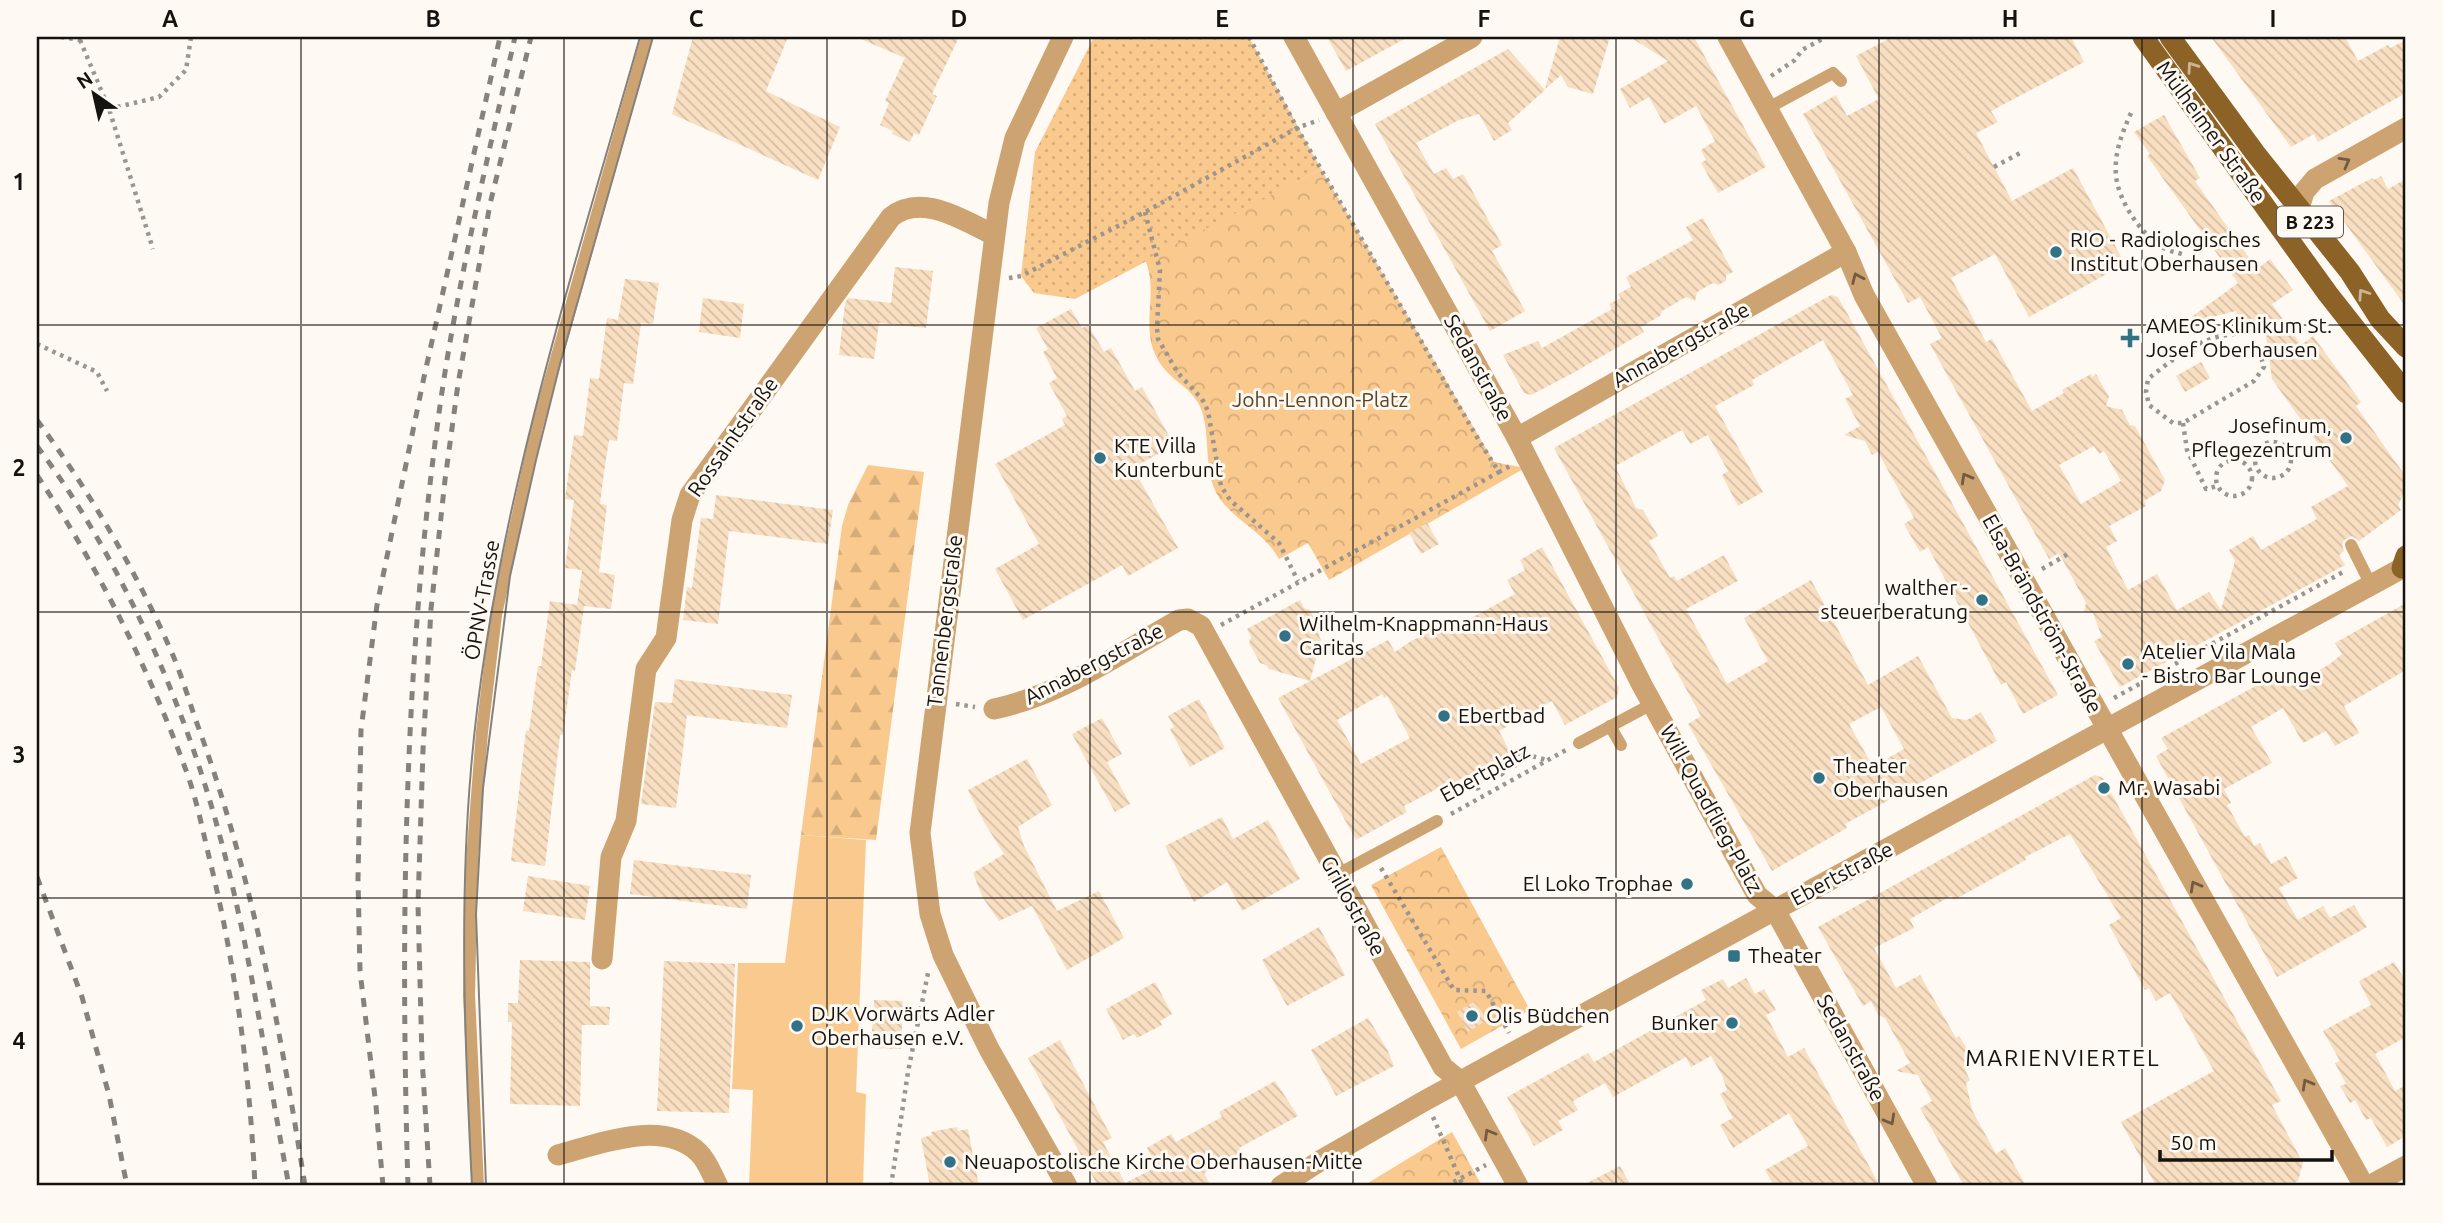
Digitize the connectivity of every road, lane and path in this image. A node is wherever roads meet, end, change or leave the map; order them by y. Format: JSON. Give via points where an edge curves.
{"nodes":[{"id":1,"x":61,"y":37,"type":"edge"},
{"id":2,"x":191,"y":37,"type":"edge"},
{"id":3,"x":647,"y":37,"type":"edge"},
{"id":4,"x":1063,"y":37,"type":"edge"},
{"id":5,"x":1249,"y":37,"type":"edge"},
{"id":6,"x":1294,"y":37,"type":"edge"},
{"id":7,"x":1472,"y":37,"type":"edge"},
{"id":8,"x":1728,"y":37,"type":"edge"},
{"id":9,"x":1826,"y":37,"type":"edge"},
{"id":10,"x":2143,"y":37,"type":"edge"},
{"id":11,"x":2170,"y":37,"type":"edge"},
{"id":12,"x":81,"y":38,"type":"edge"},
{"id":13,"x":1780,"y":71,"type":"dead end"},
{"id":14,"x":1841,"y":81,"type":"dead end"},
{"id":15,"x":1768,"y":108,"type":"junction"},
{"id":16,"x":109,"y":109,"type":"junction"},
{"id":17,"x":1336,"y":113,"type":"junction"},
{"id":18,"x":2131,"y":113,"type":"dead end"},
{"id":19,"x":1297,"y":128,"type":"junction"},
{"id":20,"x":2406,"y":128,"type":"edge"},
{"id":21,"x":2024,"y":151,"type":"dead end"},
{"id":22,"x":1994,"y":167,"type":"dead end"},
{"id":23,"x":2299,"y":208,"type":"junction"},
{"id":24,"x":1145,"y":212,"type":"junction"},
{"id":25,"x":994,"y":235,"type":"junction"},
{"id":26,"x":153,"y":249,"type":"dead end"},
{"id":27,"x":1846,"y":252,"type":"junction"},
{"id":28,"x":2182,"y":254,"type":"dead end"},
{"id":29,"x":989,"y":282,"type":"junction"},
{"id":30,"x":2266,"y":330,"type":"dead end"},
{"id":31,"x":37,"y":344,"type":"edge"},
{"id":32,"x":2406,"y":347,"type":"edge"},
{"id":33,"x":2259,"y":350,"type":"dead end"},
{"id":34,"x":107,"y":391,"type":"dead end"},
{"id":35,"x":2406,"y":393,"type":"edge"},
{"id":36,"x":2183,"y":423,"type":"junction"},
{"id":37,"x":1522,"y":447,"type":"junction"},
{"id":38,"x":2254,"y":469,"type":"junction"},
{"id":39,"x":1499,"y":472,"type":"junction"},
{"id":40,"x":2217,"y":486,"type":"junction"},
{"id":41,"x":2351,"y":545,"type":"dead end"},
{"id":42,"x":2068,"y":554,"type":"dead end"},
{"id":43,"x":2360,"y":563,"type":"junction"},
{"id":44,"x":2405,"y":563,"type":"edge"},
{"id":45,"x":2023,"y":580,"type":"junction"},
{"id":46,"x":1298,"y":581,"type":"junction"},
{"id":47,"x":2371,"y":585,"type":"junction"},
{"id":48,"x":1200,"y":627,"type":"junction"},
{"id":49,"x":2175,"y":665,"type":"dead end"},
{"id":50,"x":2151,"y":678,"type":"dead end"},
{"id":51,"x":935,"y":700,"type":"junction"},
{"id":52,"x":1652,"y":704,"type":"junction"},
{"id":53,"x":2093,"y":706,"type":"junction"},
{"id":54,"x":994,"y":709,"type":"joint"},
{"id":55,"x":1610,"y":726,"type":"junction"},
{"id":56,"x":2107,"y":730,"type":"junction"},
{"id":57,"x":1579,"y":743,"type":"joint"},
{"id":58,"x":1620,"y":745,"type":"dead end"},
{"id":59,"x":1548,"y":760,"type":"junction"},
{"id":60,"x":1518,"y":765,"type":"dead end"},
{"id":61,"x":1495,"y":766,"type":"junction"},
{"id":62,"x":1474,"y":778,"type":"junction"},
{"id":63,"x":1506,"y":778,"type":"dead end"},
{"id":64,"x":1461,"y":792,"type":"dead end"},
{"id":65,"x":1480,"y":793,"type":"dead end"},
{"id":66,"x":1437,"y":821,"type":"joint"},
{"id":67,"x":1374,"y":856,"type":"junction"},
{"id":68,"x":1336,"y":875,"type":"junction"},
{"id":69,"x":1774,"y":910,"type":"junction"},
{"id":70,"x":936,"y":935,"type":"junction"},
{"id":71,"x":602,"y":959,"type":"dead end"},
{"id":72,"x":1518,"y":1050,"type":"junction"},
{"id":73,"x":1460,"y":1082,"type":"junction"},
{"id":74,"x":1426,"y":1100,"type":"junction"},
{"id":75,"x":558,"y":1155,"type":"dead end"},
{"id":76,"x":1502,"y":1156,"type":"junction"},
{"id":77,"x":1051,"y":1161,"type":"junction"},
{"id":78,"x":2406,"y":1166,"type":"edge"},
{"id":79,"x":1459,"y":1179,"type":"junction"},
{"id":80,"x":478,"y":1186,"type":"edge"},
{"id":81,"x":718,"y":1186,"type":"edge"},
{"id":82,"x":891,"y":1186,"type":"edge"},
{"id":83,"x":1052,"y":1186,"type":"edge"},
{"id":84,"x":1067,"y":1186,"type":"edge"},
{"id":85,"x":1281,"y":1186,"type":"edge"},
{"id":86,"x":1446,"y":1186,"type":"edge"},
{"id":87,"x":1462,"y":1186,"type":"edge"},
{"id":88,"x":1518,"y":1186,"type":"edge"},
{"id":89,"x":1927,"y":1186,"type":"edge"},
{"id":90,"x":2367,"y":1186,"type":"edge"}],
"edges":[{"from":1,"to":12,"type":"path"},
{"from":2,"to":16,"type":"path","via":[[186,70],[159,97]]},
{"from":3,"to":80,"type":"lane","name":"ÖPNV-Trasse","via":[[537,427],[496,615],[472,861],[469,995]]},
{"from":4,"to":25,"type":"street","name":"Tannenbergstraße","via":[[1015,138]]},
{"from":5,"to":19,"type":"path"},
{"from":6,"to":17,"type":"street","name":"Sedanstraße"},
{"from":7,"to":17,"type":"street"},
{"from":8,"to":15,"type":"street","name":"Elsa-Brändström-Straße"},
{"from":9,"to":13,"type":"path","via":[[1802,50]]},
{"from":10,"to":35,"type":"main road","name":"Mülheimer Straße","number":"B 223","via":[[2328,294]]},
{"from":23,"to":11,"type":"main road","name":"Mülheimer Straße","number":"B 223","one_way":true},
{"from":12,"to":16,"type":"path"},
{"from":14,"to":15,"type":"lane","via":[[1833,73]]},
{"from":15,"to":27,"type":"street","name":"Elsa-Brändström-Straße"},
{"from":16,"to":26,"type":"path"},
{"from":17,"to":19,"type":"path"},
{"from":17,"to":37,"type":"street","name":"Sedanstraße"},
{"from":18,"to":28,"type":"path","via":[[2117,145],[2116,176],[2123,200],[2160,247]]},
{"from":19,"to":24,"type":"path"},
{"from":19,"to":39,"type":"path"},
{"from":23,"to":20,"type":"street","one_way":true,"via":[[2315,179]]},
{"from":21,"to":22,"type":"path"},
{"from":32,"to":23,"type":"main road","name":"Mülheimer Straße","number":"B 223","one_way":true},
{"from":24,"to":29,"type":"path","via":[[1021,276]]},
{"from":24,"to":46,"type":"path","via":[[1160,270],[1158,338],[1208,411],[1221,486],[1230,500],[1279,543]]},
{"from":25,"to":29,"type":"street","name":"Tannenbergstraße"},
{"from":25,"to":71,"type":"street","name":"Rossaintstraße","via":[[925,206],[891,217],[690,495],[682,520],[666,638],[646,669],[626,821],[611,857]]},
{"from":27,"to":37,"type":"street","name":"Annabergstraße"},
{"from":45,"to":27,"type":"street","name":"Elsa-Brändström-Straße","one_way":true,"via":[[1864,295]]},
{"from":29,"to":51,"type":"street","name":"Tannenbergstraße"},
{"from":30,"to":36,"type":"path","via":[[2202,342],[2148,379],[2148,405],[2173,423]]},
{"from":31,"to":34,"type":"path","via":[[97,372]]},
{"from":33,"to":36,"type":"path","via":[[2264,367],[2254,381]]},
{"from":36,"to":40,"type":"path","via":[[2187,450],[2206,489]]},
{"from":37,"to":39,"type":"path"},
{"from":37,"to":52,"type":"street","name":"Sedanstraße"},
{"from":38,"to":38,"type":"path","via":[[2256,454],[2266,443],[2280,443],[2290,453],[2291,467],[2281,477],[2267,478]]},
{"from":38,"to":40,"type":"path","via":[[2241,461],[2227,461],[2217,472]]},
{"from":38,"to":40,"type":"path","via":[[2252,485],[2242,495],[2228,496]]},
{"from":39,"to":46,"type":"path"},
{"from":41,"to":43,"type":"lane"},
{"from":42,"to":45,"type":"path"},
{"from":43,"to":47,"type":"lane"},
{"from":43,"to":49,"type":"path"},
{"from":44,"to":47,"type":"street","name":"Ebertstraße"},
{"from":45,"to":53,"type":"street","name":"Elsa-Brändström-Straße"},
{"from":46,"to":48,"type":"path"},
{"from":47,"to":56,"type":"street","name":"Ebertstraße"},
{"from":48,"to":54,"type":"street","name":"Annabergstraße","via":[[1179,620],[1051,692]]},
{"from":48,"to":68,"type":"street","name":"Grillostraße"},
{"from":50,"to":53,"type":"path"},
{"from":51,"to":54,"type":"path"},
{"from":51,"to":70,"type":"street","name":"Tannenbergstraße","via":[[920,833]]},
{"from":52,"to":55,"type":"lane"},
{"from":52,"to":69,"type":"street","name":"Will-Quadflieg-Platz","via":[[1757,895]]},
{"from":53,"to":56,"type":"street","name":"Elsa-Brändström-Straße"},
{"from":55,"to":57,"type":"lane"},
{"from":55,"to":58,"type":"lane"},
{"from":56,"to":69,"type":"street","name":"Ebertstraße"},
{"from":90,"to":56,"type":"street","name":"Elsa-Brändström-Straße","one_way":true},
{"from":57,"to":59,"type":"path","name":"Ebertplatz"},
{"from":59,"to":61,"type":"path","via":[[1520,753]]},
{"from":59,"to":66,"type":"path","name":"Ebertplatz"},
{"from":60,"to":61,"type":"path"},
{"from":61,"to":62,"type":"path"},
{"from":61,"to":63,"type":"path"},
{"from":62,"to":64,"type":"path"},
{"from":62,"to":65,"type":"path"},
{"from":66,"to":67,"type":"lane","name":"Ebertplatz"},
{"from":67,"to":68,"type":"lane","name":"Ebertplatz"},
{"from":67,"to":72,"type":"path","via":[[1454,990],[1486,991]]},
{"from":68,"to":73,"type":"street","name":"Grillostraße","via":[[1443,1067]]},
{"from":69,"to":72,"type":"street","name":"Ebertstraße"},
{"from":69,"to":89,"type":"street","name":"Sedanstraße","one_way":true},
{"from":70,"to":77,"type":"street","name":"Tannenbergstraße","via":[[959,991]]},
{"from":70,"to":82,"type":"path"},
{"from":72,"to":73,"type":"street","name":"Ebertstraße"},
{"from":73,"to":74,"type":"street","name":"Ebertstraße"},
{"from":76,"to":73,"type":"street","name":"Grillostraße","one_way":true},
{"from":74,"to":79,"type":"path"},
{"from":74,"to":85,"type":"street","name":"Ebertstraße"},
{"from":75,"to":81,"type":"street","via":[[622,1138],[678,1138],[700,1154]]},
{"from":76,"to":79,"type":"path"},
{"from":76,"to":88,"type":"street","name":"Grillostraße"},
{"from":77,"to":83,"type":"street"},
{"from":77,"to":84,"type":"street","name":"Tannenbergstraße"},
{"from":78,"to":90,"type":"street"},
{"from":79,"to":86,"type":"path"},
{"from":79,"to":87,"type":"path"}]}
